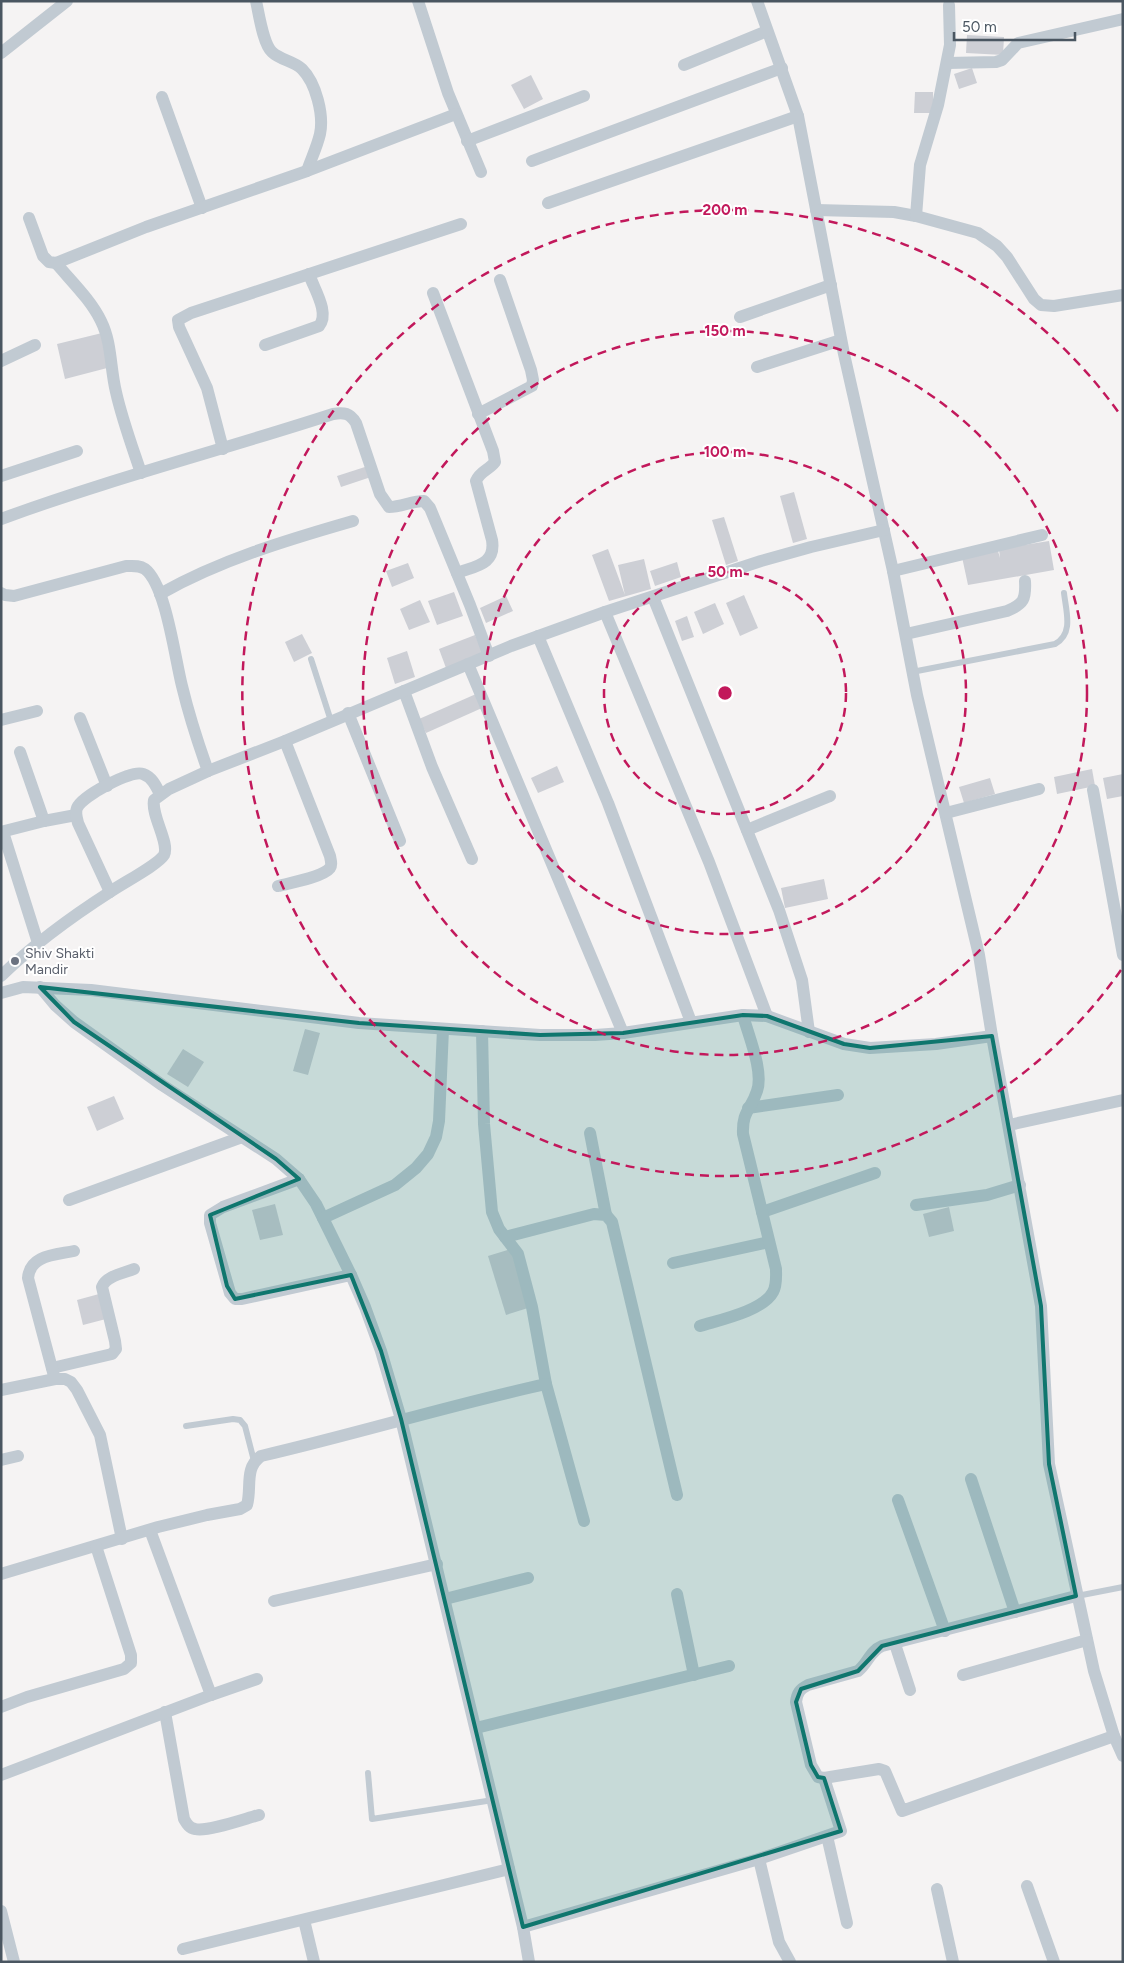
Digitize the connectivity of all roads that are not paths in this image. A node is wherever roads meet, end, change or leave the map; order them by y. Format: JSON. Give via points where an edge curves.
{"nodes":[{"id":1,"x":67,"y":1,"type":"edge"},
{"id":2,"x":256,"y":1,"type":"edge"},
{"id":3,"x":418,"y":1,"type":"edge"},
{"id":4,"x":757,"y":1,"type":"edge"},
{"id":5,"x":949,"y":5,"type":"dead end"},
{"id":6,"x":1123,"y":19,"type":"edge"},
{"id":7,"x":767,"y":31,"type":"junction"},
{"id":8,"x":1,"y":53,"type":"edge"},
{"id":9,"x":947,"y":63,"type":"junction"},
{"id":10,"x":684,"y":65,"type":"dead end"},
{"id":11,"x":782,"y":68,"type":"junction"},
{"id":12,"x":584,"y":96,"type":"dead end"},
{"id":13,"x":162,"y":97,"type":"dead end"},
{"id":14,"x":456,"y":114,"type":"junction"},
{"id":15,"x":798,"y":116,"type":"junction"},
{"id":16,"x":468,"y":141,"type":"junction"},
{"id":17,"x":532,"y":161,"type":"dead end"},
{"id":18,"x":307,"y":171,"type":"junction"},
{"id":19,"x":481,"y":172,"type":"dead end"},
{"id":20,"x":548,"y":203,"type":"dead end"},
{"id":21,"x":202,"y":208,"type":"junction"},
{"id":22,"x":816,"y":210,"type":"junction"},
{"id":23,"x":916,"y":216,"type":"junction"},
{"id":24,"x":29,"y":218,"type":"dead end"},
{"id":25,"x":461,"y":224,"type":"dead end"},
{"id":26,"x":56,"y":263,"type":"junction"},
{"id":27,"x":309,"y":274,"type":"junction"},
{"id":28,"x":500,"y":280,"type":"dead end"},
{"id":29,"x":831,"y":285,"type":"junction"},
{"id":30,"x":433,"y":293,"type":"dead end"},
{"id":31,"x":1123,"y":295,"type":"edge"},
{"id":32,"x":740,"y":317,"type":"dead end"},
{"id":33,"x":841,"y":340,"type":"junction"},
{"id":34,"x":35,"y":345,"type":"dead end"},
{"id":35,"x":265,"y":345,"type":"dead end"},
{"id":36,"x":1,"y":361,"type":"edge"},
{"id":37,"x":757,"y":367,"type":"dead end"},
{"id":38,"x":478,"y":414,"type":"junction"},
{"id":39,"x":223,"y":449,"type":"junction"},
{"id":40,"x":76,"y":451,"type":"dead end"},
{"id":41,"x":141,"y":472,"type":"junction"},
{"id":42,"x":1,"y":476,"type":"edge"},
{"id":43,"x":1,"y":519,"type":"edge"},
{"id":44,"x":353,"y":521,"type":"dead end"},
{"id":45,"x":884,"y":530,"type":"junction"},
{"id":46,"x":1042,"y":535,"type":"dead end"},
{"id":47,"x":893,"y":571,"type":"junction"},
{"id":48,"x":457,"y":573,"type":"junction"},
{"id":49,"x":1025,"y":581,"type":"dead end"},
{"id":50,"x":1,"y":593,"type":"edge"},
{"id":51,"x":1064,"y":593,"type":"dead end"},
{"id":52,"x":160,"y":594,"type":"junction"},
{"id":53,"x":653,"y":597,"type":"junction"},
{"id":54,"x":605,"y":612,"type":"junction"},
{"id":55,"x":906,"y":634,"type":"junction"},
{"id":56,"x":538,"y":636,"type":"junction"},
{"id":57,"x":488,"y":656,"type":"junction"},
{"id":58,"x":311,"y":660,"type":"dead end"},
{"id":59,"x":468,"y":664,"type":"junction"},
{"id":60,"x":912,"y":672,"type":"junction"},
{"id":61,"x":404,"y":690,"type":"junction"},
{"id":62,"x":37,"y":711,"type":"dead end"},
{"id":63,"x":348,"y":713,"type":"junction"},
{"id":64,"x":80,"y":718,"type":"dead end"},
{"id":65,"x":1,"y":720,"type":"edge"},
{"id":66,"x":331,"y":720,"type":"junction"},
{"id":67,"x":285,"y":741,"type":"junction"},
{"id":68,"x":20,"y":752,"type":"dead end"},
{"id":69,"x":208,"y":771,"type":"junction"},
{"id":70,"x":107,"y":786,"type":"junction"},
{"id":71,"x":1039,"y":789,"type":"dead end"},
{"id":72,"x":1093,"y":790,"type":"dead end"},
{"id":73,"x":160,"y":794,"type":"junction"},
{"id":74,"x":830,"y":796,"type":"dead end"},
{"id":75,"x":946,"y":813,"type":"junction"},
{"id":76,"x":76,"y":815,"type":"junction"},
{"id":77,"x":44,"y":820,"type":"junction"},
{"id":78,"x":747,"y":830,"type":"junction"},
{"id":79,"x":2,"y":832,"type":"edge"},
{"id":80,"x":400,"y":841,"type":"dead end"},
{"id":81,"x":472,"y":859,"type":"dead end"},
{"id":82,"x":278,"y":886,"type":"dead end"},
{"id":83,"x":110,"y":892,"type":"junction"},
{"id":84,"x":38,"y":943,"type":"junction"},
{"id":85,"x":1123,"y":956,"type":"edge"},
{"id":86,"x":1,"y":976,"type":"edge"},
{"id":87,"x":40,"y":987,"type":"junction"},
{"id":88,"x":1,"y":993,"type":"edge"},
{"id":89,"x":743,"y":1015,"type":"junction"},
{"id":90,"x":767,"y":1016,"type":"junction"},
{"id":91,"x":691,"y":1022,"type":"junction"},
{"id":92,"x":443,"y":1029,"type":"junction"},
{"id":93,"x":482,"y":1031,"type":"junction"},
{"id":94,"x":810,"y":1032,"type":"junction"},
{"id":95,"x":623,"y":1033,"type":"junction"},
{"id":96,"x":992,"y":1036,"type":"junction"},
{"id":97,"x":838,"y":1095,"type":"dead end"},
{"id":98,"x":1123,"y":1100,"type":"edge"},
{"id":99,"x":748,"y":1108,"type":"junction"},
{"id":100,"x":1009,"y":1125,"type":"junction"},
{"id":101,"x":590,"y":1133,"type":"dead end"},
{"id":102,"x":242,"y":1137,"type":"junction"},
{"id":103,"x":875,"y":1173,"type":"dead end"},
{"id":104,"x":298,"y":1179,"type":"junction"},
{"id":105,"x":1020,"y":1185,"type":"junction"},
{"id":106,"x":68,"y":1200,"type":"dead end"},
{"id":107,"x":916,"y":1205,"type":"dead end"},
{"id":108,"x":762,"y":1212,"type":"junction"},
{"id":109,"x":606,"y":1215,"type":"junction"},
{"id":110,"x":323,"y":1218,"type":"junction"},
{"id":111,"x":505,"y":1236,"type":"junction"},
{"id":112,"x":769,"y":1242,"type":"junction"},
{"id":113,"x":74,"y":1251,"type":"dead end"},
{"id":114,"x":673,"y":1263,"type":"dead end"},
{"id":115,"x":134,"y":1269,"type":"dead end"},
{"id":116,"x":351,"y":1274,"type":"junction"},
{"id":117,"x":700,"y":1326,"type":"dead end"},
{"id":118,"x":54,"y":1373,"type":"junction"},
{"id":119,"x":546,"y":1384,"type":"junction"},
{"id":120,"x":1,"y":1390,"type":"edge"},
{"id":121,"x":401,"y":1419,"type":"junction"},
{"id":122,"x":186,"y":1426,"type":"dead end"},
{"id":123,"x":18,"y":1456,"type":"dead end"},
{"id":124,"x":1,"y":1460,"type":"edge"},
{"id":125,"x":254,"y":1461,"type":"junction"},
{"id":126,"x":971,"y":1479,"type":"dead end"},
{"id":127,"x":677,"y":1495,"type":"dead end"},
{"id":128,"x":898,"y":1500,"type":"dead end"},
{"id":129,"x":584,"y":1522,"type":"dead end"},
{"id":130,"x":150,"y":1530,"type":"junction"},
{"id":131,"x":122,"y":1538,"type":"junction"},
{"id":132,"x":96,"y":1546,"type":"junction"},
{"id":133,"x":437,"y":1564,"type":"junction"},
{"id":134,"x":1,"y":1574,"type":"edge"},
{"id":135,"x":528,"y":1578,"type":"dead end"},
{"id":136,"x":1123,"y":1586,"type":"edge"},
{"id":137,"x":677,"y":1594,"type":"dead end"},
{"id":138,"x":1076,"y":1596,"type":"junction"},
{"id":139,"x":445,"y":1599,"type":"junction"},
{"id":140,"x":274,"y":1601,"type":"dead end"},
{"id":141,"x":1015,"y":1612,"type":"junction"},
{"id":142,"x":945,"y":1631,"type":"junction"},
{"id":143,"x":1087,"y":1640,"type":"junction"},
{"id":144,"x":895,"y":1644,"type":"junction"},
{"id":145,"x":729,"y":1666,"type":"dead end"},
{"id":146,"x":694,"y":1675,"type":"junction"},
{"id":147,"x":963,"y":1675,"type":"dead end"},
{"id":148,"x":257,"y":1679,"type":"dead end"},
{"id":149,"x":910,"y":1690,"type":"dead end"},
{"id":150,"x":211,"y":1695,"type":"junction"},
{"id":151,"x":1,"y":1707,"type":"edge"},
{"id":152,"x":165,"y":1712,"type":"junction"},
{"id":153,"x":476,"y":1728,"type":"junction"},
{"id":154,"x":1114,"y":1736,"type":"junction"},
{"id":155,"x":1123,"y":1756,"type":"edge"},
{"id":156,"x":368,"y":1773,"type":"dead end"},
{"id":157,"x":1,"y":1775,"type":"edge"},
{"id":158,"x":824,"y":1778,"type":"junction"},
{"id":159,"x":493,"y":1800,"type":"junction"},
{"id":160,"x":259,"y":1815,"type":"dead end"},
{"id":161,"x":826,"y":1836,"type":"junction"},
{"id":162,"x":759,"y":1859,"type":"junction"},
{"id":163,"x":509,"y":1868,"type":"junction"},
{"id":164,"x":1027,"y":1886,"type":"dead end"},
{"id":165,"x":937,"y":1890,"type":"dead end"},
{"id":166,"x":1,"y":1911,"type":"edge"},
{"id":167,"x":304,"y":1920,"type":"junction"},
{"id":168,"x":847,"y":1923,"type":"dead end"},
{"id":169,"x":523,"y":1927,"type":"junction"},
{"id":170,"x":183,"y":1949,"type":"dead end"},
{"id":171,"x":14,"y":1962,"type":"edge"},
{"id":172,"x":314,"y":1962,"type":"edge"},
{"id":173,"x":530,"y":1962,"type":"edge"},
{"id":174,"x":790,"y":1962,"type":"edge"},
{"id":175,"x":953,"y":1962,"type":"edge"},
{"id":176,"x":1054,"y":1962,"type":"edge"}],
"edges":[{"from":1,"to":8,"type":"street"},
{"from":2,"to":18,"type":"street","via":[[267,46],[272,53],[302,70],[316,96],[320,134]]},
{"from":3,"to":14,"type":"street"},
{"from":4,"to":7,"type":"street"},
{"from":5,"to":9,"type":"street","via":[[951,34]]},
{"from":6,"to":9,"type":"street","via":[[1018,44],[996,62]]},
{"from":7,"to":10,"type":"street"},
{"from":7,"to":11,"type":"street"},
{"from":9,"to":23,"type":"street","via":[[920,165]]},
{"from":11,"to":15,"type":"street"},
{"from":11,"to":17,"type":"street"},
{"from":12,"to":16,"type":"street"},
{"from":13,"to":21,"type":"street"},
{"from":14,"to":16,"type":"street"},
{"from":14,"to":18,"type":"street"},
{"from":15,"to":20,"type":"street"},
{"from":15,"to":22,"type":"street"},
{"from":16,"to":19,"type":"street"},
{"from":18,"to":21,"type":"street"},
{"from":21,"to":26,"type":"street"},
{"from":22,"to":23,"type":"street","via":[[894,212]]},
{"from":22,"to":29,"type":"street"},
{"from":23,"to":31,"type":"street","via":[[967,229],[987,238],[1007,257],[1041,305],[1054,306]]},
{"from":24,"to":26,"type":"street","via":[[43,256]]},
{"from":25,"to":27,"type":"street"},
{"from":26,"to":41,"type":"street","via":[[101,320],[114,370],[116,393]]},
{"from":27,"to":35,"type":"street","via":[[324,313],[323,321],[308,331]]},
{"from":27,"to":39,"type":"street","via":[[178,320],[206,388]]},
{"from":28,"to":38,"type":"street","via":[[533,380],[528,390]]},
{"from":29,"to":32,"type":"street"},
{"from":29,"to":33,"type":"street"},
{"from":30,"to":38,"type":"street"},
{"from":33,"to":37,"type":"street"},
{"from":33,"to":45,"type":"street"},
{"from":34,"to":36,"type":"street"},
{"from":38,"to":48,"type":"street","via":[[493,451],[494,462],[479,474],[476,481],[494,549],[485,562]]},
{"from":39,"to":41,"type":"street"},
{"from":39,"to":48,"type":"street","via":[[333,414],[344,412],[352,416],[384,501],[389,507],[396,507],[424,501],[430,508]]},
{"from":40,"to":42,"type":"street"},
{"from":41,"to":43,"type":"street"},
{"from":44,"to":52,"type":"street","via":[[222,564]]},
{"from":45,"to":47,"type":"street"},
{"from":45,"to":53,"type":"street","via":[[790,552]]},
{"from":46,"to":47,"type":"street"},
{"from":47,"to":55,"type":"street"},
{"from":48,"to":57,"type":"street"},
{"from":49,"to":55,"type":"street","via":[[1026,594],[1017,607]]},
{"from":50,"to":52,"type":"street","via":[[14,596],[126,566],[137,566],[145,569]]},
{"from":51,"to":60,"type":"lane","via":[[1067,624],[1063,640]]},
{"from":52,"to":69,"type":"street","via":[[185,698]]},
{"from":53,"to":54,"type":"street"},
{"from":53,"to":78,"type":"street"},
{"from":54,"to":56,"type":"street"},
{"from":54,"to":90,"type":"street","via":[[705,853]]},
{"from":55,"to":60,"type":"street"},
{"from":56,"to":57,"type":"street"},
{"from":56,"to":91,"type":"street","via":[[608,804]]},
{"from":57,"to":59,"type":"street"},
{"from":58,"to":66,"type":"lane"},
{"from":59,"to":61,"type":"street"},
{"from":59,"to":95,"type":"street"},
{"from":60,"to":75,"type":"street"},
{"from":61,"to":63,"type":"street"},
{"from":61,"to":81,"type":"street","via":[[432,767]]},
{"from":62,"to":65,"type":"street"},
{"from":63,"to":66,"type":"street"},
{"from":63,"to":80,"type":"street"},
{"from":64,"to":70,"type":"street"},
{"from":66,"to":67,"type":"street"},
{"from":67,"to":69,"type":"street"},
{"from":67,"to":82,"type":"street","via":[[331,865],[321,874]]},
{"from":68,"to":77,"type":"street"},
{"from":69,"to":73,"type":"street"},
{"from":70,"to":73,"type":"street","via":[[141,773],[153,781]]},
{"from":70,"to":76,"type":"street","via":[[84,799]]},
{"from":71,"to":75,"type":"street"},
{"from":72,"to":85,"type":"street"},
{"from":73,"to":83,"type":"street","via":[[152,808],[165,846],[164,854]]},
{"from":74,"to":78,"type":"street"},
{"from":75,"to":96,"type":"street","via":[[979,955]]},
{"from":76,"to":77,"type":"street"},
{"from":76,"to":83,"type":"street"},
{"from":77,"to":79,"type":"street"},
{"from":78,"to":94,"type":"street","via":[[779,910],[802,980]]},
{"from":79,"to":84,"type":"street"},
{"from":83,"to":84,"type":"street"},
{"from":84,"to":86,"type":"street"},
{"from":87,"to":88,"type":"street","via":[[23,987]]},
{"from":87,"to":92,"type":"street","via":[[91,990],[358,1023]]},
{"from":87,"to":102,"type":"street","via":[[74,1022]]},
{"from":89,"to":90,"type":"street"},
{"from":89,"to":91,"type":"street"},
{"from":89,"to":99,"type":"street","via":[[759,1081]]},
{"from":90,"to":94,"type":"street"},
{"from":91,"to":95,"type":"street"},
{"from":92,"to":93,"type":"street"},
{"from":92,"to":110,"type":"street","via":[[439,1121],[428,1154],[395,1185]]},
{"from":93,"to":95,"type":"street","via":[[540,1035]]},
{"from":93,"to":111,"type":"street","via":[[484,1124],[492,1212]]},
{"from":94,"to":96,"type":"street","via":[[844,1044],[870,1048]]},
{"from":96,"to":100,"type":"street"},
{"from":97,"to":99,"type":"street"},
{"from":98,"to":100,"type":"street"},
{"from":99,"to":108,"type":"street","via":[[743,1134]]},
{"from":100,"to":105,"type":"street"},
{"from":101,"to":109,"type":"street"},
{"from":102,"to":104,"type":"street","via":[[276,1159]]},
{"from":102,"to":106,"type":"street"},
{"from":103,"to":108,"type":"street"},
{"from":104,"to":110,"type":"street"},
{"from":104,"to":116,"type":"street","via":[[210,1215],[230,1293],[235,1299],[242,1299]]},
{"from":105,"to":107,"type":"street","via":[[987,1195]]},
{"from":105,"to":138,"type":"street","via":[[1041,1306],[1049,1464]]},
{"from":108,"to":112,"type":"street"},
{"from":109,"to":111,"type":"street","via":[[569,1219]]},
{"from":109,"to":127,"type":"street","via":[[615,1233]]},
{"from":110,"to":116,"type":"street"},
{"from":111,"to":119,"type":"street","via":[[518,1254],[532,1307]]},
{"from":112,"to":114,"type":"street"},
{"from":112,"to":117,"type":"street","via":[[776,1269],[777,1283],[773,1294],[761,1305]]},
{"from":113,"to":118,"type":"street","via":[[40,1259],[32,1264],[29,1271],[28,1278]]},
{"from":115,"to":118,"type":"street","via":[[109,1279],[102,1287],[116,1349],[112,1354]]},
{"from":116,"to":121,"type":"street","via":[[381,1350]]},
{"from":118,"to":120,"type":"street"},
{"from":118,"to":131,"type":"street","via":[[71,1382],[77,1390],[100,1435]]},
{"from":119,"to":121,"type":"street"},
{"from":119,"to":129,"type":"street"},
{"from":121,"to":125,"type":"street","via":[[261,1456]]},
{"from":121,"to":133,"type":"street"},
{"from":122,"to":125,"type":"lane","via":[[240,1420],[248,1434]]},
{"from":123,"to":124,"type":"street"},
{"from":125,"to":130,"type":"street","via":[[250,1467],[247,1505]]},
{"from":126,"to":141,"type":"street"},
{"from":128,"to":142,"type":"street"},
{"from":130,"to":131,"type":"street"},
{"from":130,"to":150,"type":"street"},
{"from":131,"to":132,"type":"street"},
{"from":132,"to":134,"type":"street"},
{"from":132,"to":151,"type":"street","via":[[131,1663],[116,1672]]},
{"from":133,"to":139,"type":"street"},
{"from":133,"to":140,"type":"street"},
{"from":135,"to":139,"type":"street"},
{"from":136,"to":138,"type":"lane"},
{"from":137,"to":146,"type":"street"},
{"from":138,"to":141,"type":"street"},
{"from":138,"to":143,"type":"street"},
{"from":139,"to":153,"type":"street"},
{"from":141,"to":142,"type":"street"},
{"from":142,"to":144,"type":"street"},
{"from":143,"to":147,"type":"street"},
{"from":143,"to":154,"type":"street"},
{"from":144,"to":149,"type":"street"},
{"from":144,"to":158,"type":"street","via":[[876,1649],[858,1672],[808,1685],[797,1694],[796,1702],[811,1765],[818,1776]]},
{"from":145,"to":146,"type":"street"},
{"from":146,"to":153,"type":"street"},
{"from":148,"to":150,"type":"street"},
{"from":150,"to":152,"type":"street"},
{"from":152,"to":157,"type":"street"},
{"from":152,"to":160,"type":"street","via":[[184,1819],[188,1826],[203,1829]]},
{"from":153,"to":159,"type":"street"},
{"from":154,"to":155,"type":"street"},
{"from":154,"to":158,"type":"street","via":[[902,1812],[886,1771],[879,1769]]},
{"from":156,"to":159,"type":"lane","via":[[372,1819]]},
{"from":158,"to":161,"type":"street","via":[[841,1831]]},
{"from":159,"to":163,"type":"street"},
{"from":161,"to":162,"type":"street"},
{"from":161,"to":168,"type":"street"},
{"from":162,"to":169,"type":"street"},
{"from":162,"to":174,"type":"street","via":[[780,1942]]},
{"from":163,"to":167,"type":"street"},
{"from":163,"to":169,"type":"street"},
{"from":164,"to":176,"type":"street"},
{"from":165,"to":175,"type":"street"},
{"from":166,"to":171,"type":"street"},
{"from":167,"to":170,"type":"street"},
{"from":167,"to":172,"type":"street"},
{"from":169,"to":173,"type":"street"}]}
